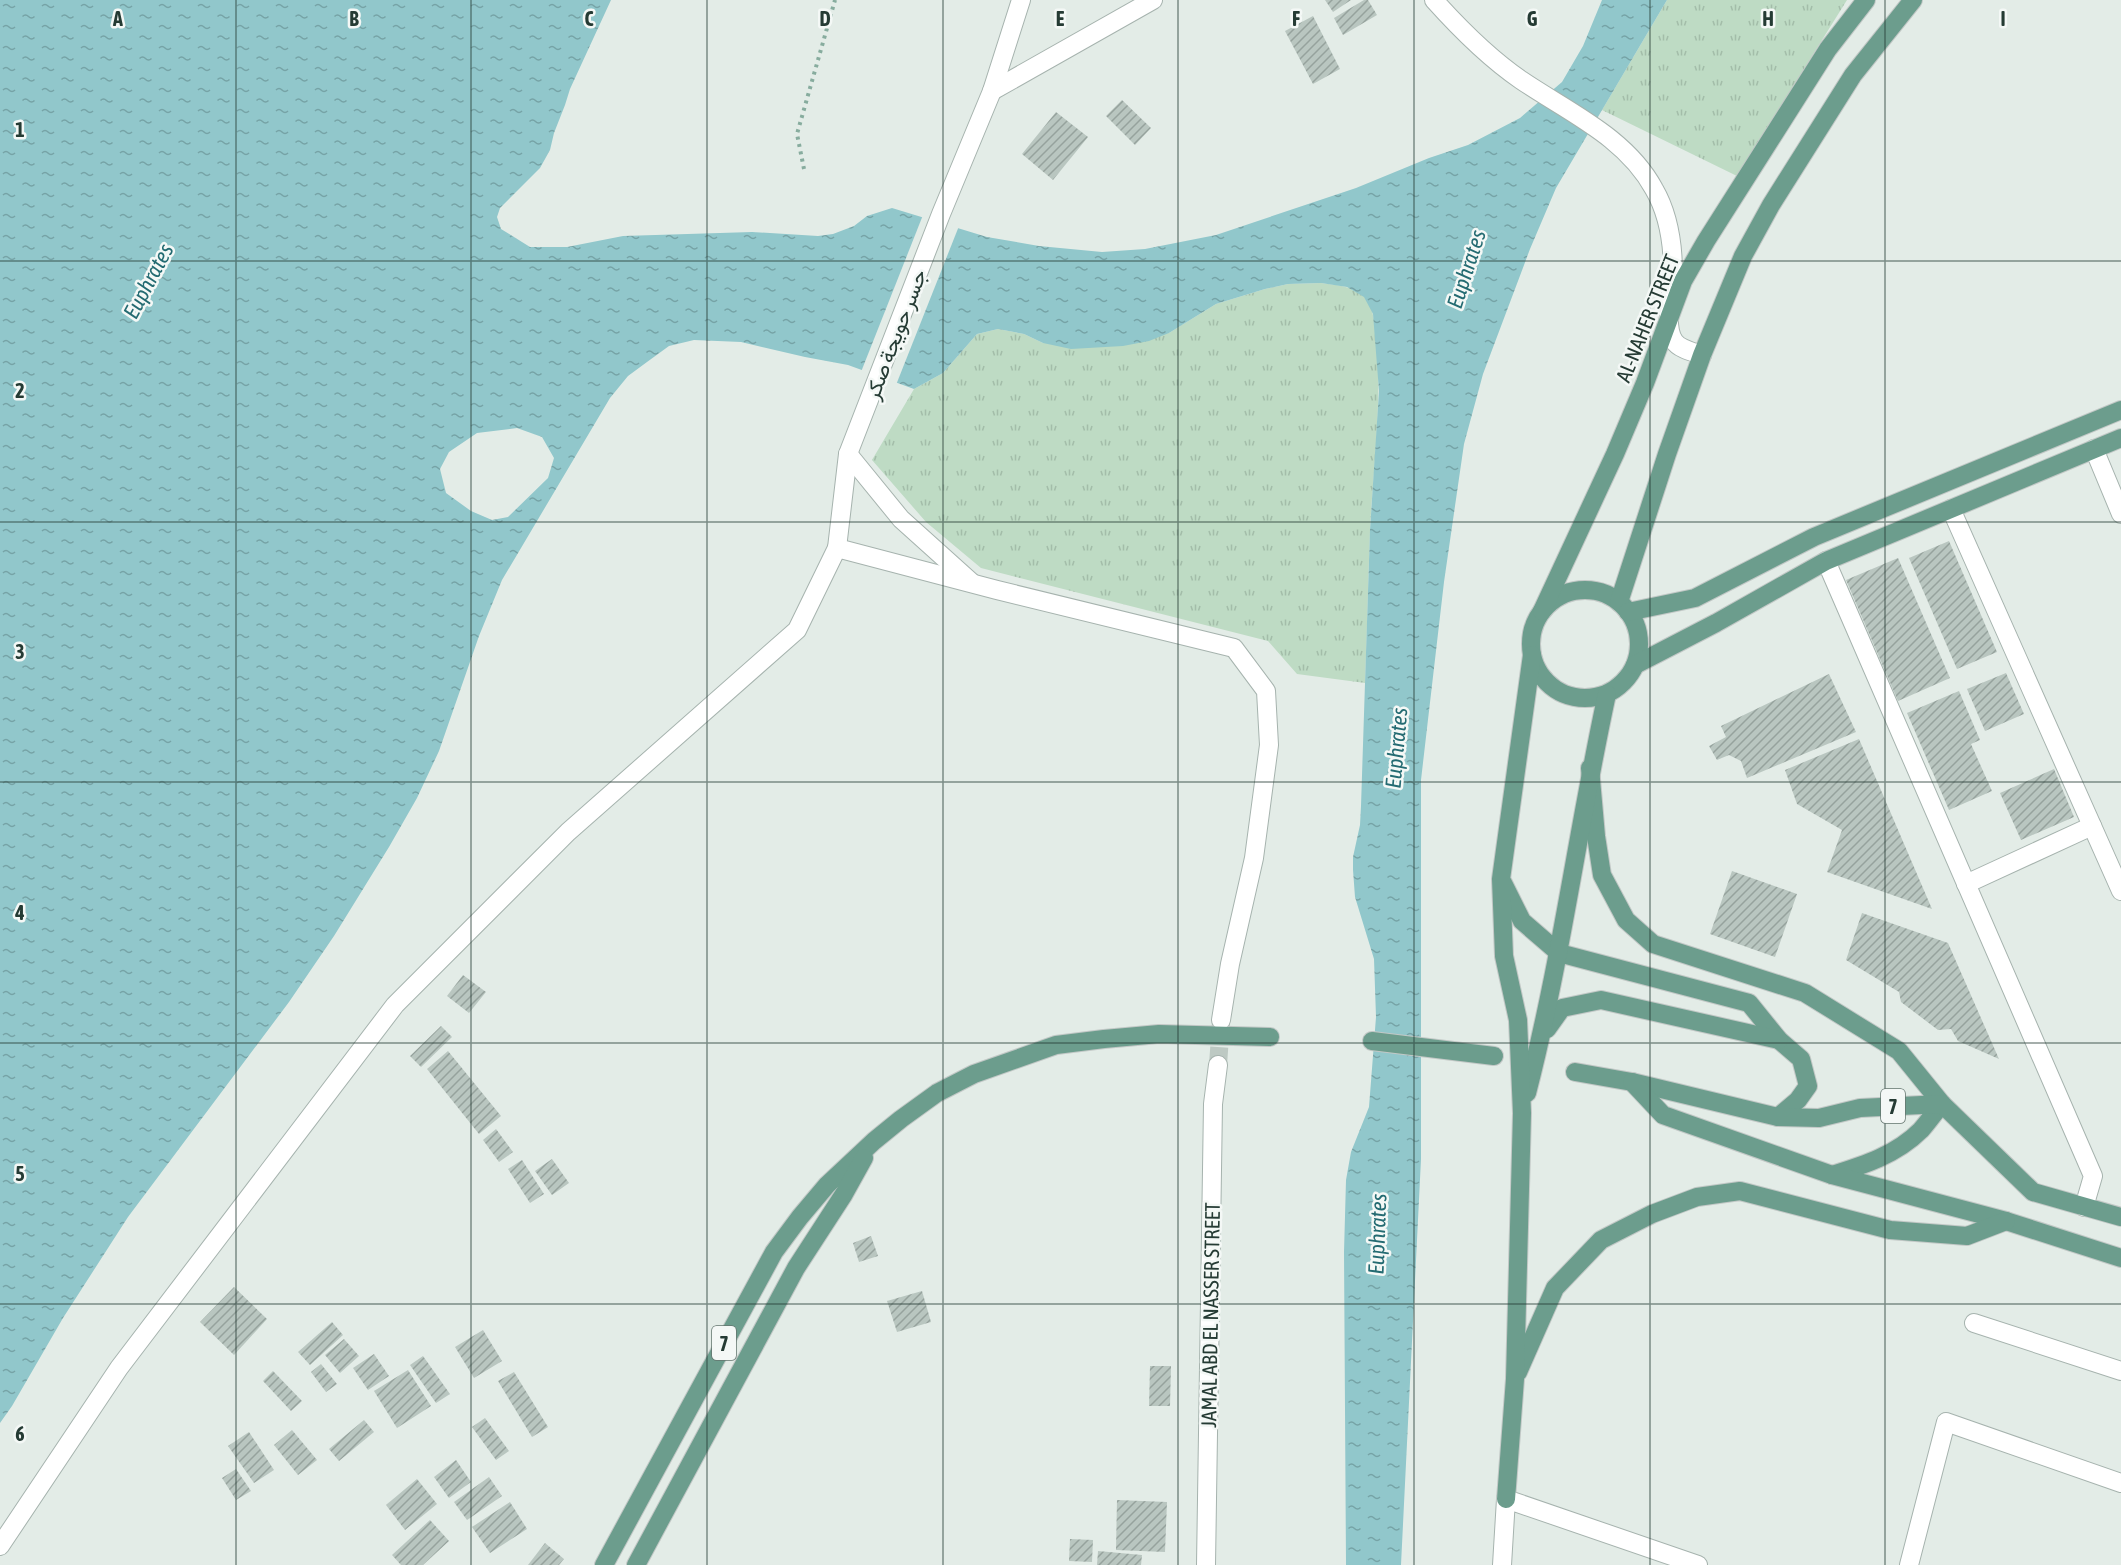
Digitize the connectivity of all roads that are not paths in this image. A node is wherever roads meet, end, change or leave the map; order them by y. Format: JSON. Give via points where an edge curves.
{"nodes":[{"id":1,"x":1021,"y":0,"type":"edge"},
{"id":2,"x":1153,"y":0,"type":"edge"},
{"id":3,"x":1434,"y":0,"type":"edge"},
{"id":4,"x":1866,"y":0,"type":"edge"},
{"id":5,"x":1913,"y":0,"type":"edge"},
{"id":6,"x":992,"y":91,"type":"junction"},
{"id":7,"x":1669,"y":319,"type":"junction"},
{"id":8,"x":1702,"y":355,"type":"junction"},
{"id":9,"x":2121,"y":410,"type":"edge"},
{"id":10,"x":2121,"y":438,"type":"edge"},
{"id":11,"x":2094,"y":448,"type":"junction"},
{"id":12,"x":848,"y":454,"type":"junction"},
{"id":13,"x":1951,"y":509,"type":"junction"},
{"id":14,"x":2121,"y":514,"type":"edge"},
{"id":15,"x":837,"y":548,"type":"junction"},
{"id":16,"x":1826,"y":561,"type":"junction"},
{"id":17,"x":974,"y":585,"type":"junction"},
{"id":18,"x":1624,"y":607,"type":"junction"},
{"id":19,"x":1542,"y":611,"type":"junction"},
{"id":20,"x":1532,"y":655,"type":"junction"},
{"id":21,"x":1635,"y":665,"type":"junction"},
{"id":22,"x":1607,"y":694,"type":"junction"},
{"id":23,"x":1590,"y":768,"type":"junction"},
{"id":24,"x":2092,"y":826,"type":"junction"},
{"id":25,"x":1501,"y":879,"type":"junction"},
{"id":26,"x":1966,"y":884,"type":"junction"},
{"id":27,"x":2121,"y":891,"type":"edge"},
{"id":28,"x":1559,"y":953,"type":"junction"},
{"id":29,"x":1221,"y":1020,"type":"tunnel mouth"},
{"id":30,"x":1542,"y":1035,"type":"junction"},
{"id":31,"x":1270,"y":1037,"type":"dead end"},
{"id":32,"x":1779,"y":1040,"type":"junction"},
{"id":33,"x":1372,"y":1041,"type":"dead end"},
{"id":34,"x":1494,"y":1056,"type":"dead end"},
{"id":35,"x":1218,"y":1065,"type":"tunnel mouth"},
{"id":36,"x":1575,"y":1072,"type":"dead end"},
{"id":37,"x":1632,"y":1082,"type":"junction"},
{"id":38,"x":1942,"y":1104,"type":"junction"},
{"id":39,"x":1522,"y":1113,"type":"junction"},
{"id":40,"x":1778,"y":1117,"type":"junction"},
{"id":41,"x":874,"y":1141,"type":"junction"},
{"id":42,"x":1832,"y":1175,"type":"junction"},
{"id":43,"x":2084,"y":1207,"type":"junction"},
{"id":44,"x":2121,"y":1217,"type":"edge"},
{"id":45,"x":2006,"y":1221,"type":"junction"},
{"id":46,"x":2121,"y":1258,"type":"edge"},
{"id":47,"x":1974,"y":1323,"type":"dead end"},
{"id":48,"x":2121,"y":1371,"type":"edge"},
{"id":49,"x":1515,"y":1379,"type":"junction"},
{"id":50,"x":2121,"y":1483,"type":"edge"},
{"id":51,"x":1506,"y":1499,"type":"junction"},
{"id":52,"x":0,"y":1546,"type":"edge"},
{"id":53,"x":604,"y":1565,"type":"edge"},
{"id":54,"x":636,"y":1565,"type":"edge"},
{"id":55,"x":1206,"y":1565,"type":"edge"},
{"id":56,"x":1502,"y":1565,"type":"edge"},
{"id":57,"x":1698,"y":1565,"type":"edge"},
{"id":58,"x":1909,"y":1565,"type":"edge"}],
"edges":[{"from":1,"to":6,"type":"street","name":"جسر حويجة صكر"},
{"from":2,"to":6,"type":"street"},
{"from":3,"to":7,"type":"street","via":[[1521,80],[1615,142],[1650,182],[1660,201],[1669,235]]},
{"from":4,"to":7,"type":"main road","name":"AL-NAHER STREET","via":[[1828,49],[1706,241],[1683,281]]},
{"from":5,"to":8,"type":"main road","via":[[1853,75],[1771,205],[1743,256]]},
{"from":6,"to":12,"type":"street","name":"جسر حويجة صكر"},
{"from":7,"to":8,"type":"street","via":[[1678,346]]},
{"from":7,"to":19,"type":"main road","name":"AL-NAHER STREET","via":[[1597,497]]},
{"from":8,"to":18,"type":"main road","via":[[1666,454]]},
{"from":9,"to":18,"type":"main road","via":[[1814,537],[1695,598]]},
{"from":10,"to":11,"type":"main road"},
{"from":11,"to":13,"type":"main road"},
{"from":11,"to":14,"type":"street"},
{"from":12,"to":15,"type":"street","name":"جسر حويجة صكر"},
{"from":12,"to":17,"type":"street","via":[[901,519]]},
{"from":13,"to":16,"type":"main road"},
{"from":13,"to":24,"type":"street"},
{"from":15,"to":17,"type":"street"},
{"from":15,"to":52,"type":"street","name":"جسر حويجة صكر","via":[[797,630],[568,832],[395,1005],[118,1368]]},
{"from":16,"to":21,"type":"main road"},
{"from":16,"to":26,"type":"street"},
{"from":17,"to":29,"type":"street","via":[[1234,648],[1266,691],[1269,745],[1254,858]]},
{"from":18,"to":19,"type":"main road","via":[[1604,594],[1586,590],[1569,592]]},
{"from":18,"to":21,"type":"main road","via":[[1637,628],[1639,647]]},
{"from":19,"to":20,"type":"main road","via":[[1534,625]]},
{"from":20,"to":22,"type":"main road","via":[[1537,670],[1560,693],[1575,698]]},
{"from":20,"to":25,"type":"main road"},
{"from":21,"to":22,"type":"main road","via":[[1628,677]]},
{"from":22,"to":23,"type":"main road"},
{"from":23,"to":28,"type":"main road"},
{"from":23,"to":38,"type":"main road","via":[[1602,875],[1626,920],[1653,944],[1805,993],[1899,1052]]},
{"from":24,"to":26,"type":"street"},
{"from":24,"to":27,"type":"street"},
{"from":25,"to":28,"type":"main road","via":[[1522,921]]},
{"from":25,"to":39,"type":"main road","via":[[1504,956],[1518,1020]]},
{"from":26,"to":43,"type":"street","via":[[2093,1176]]},
{"from":28,"to":30,"type":"main road"},
{"from":28,"to":32,"type":"main road","via":[[1749,1003]]},
{"from":30,"to":32,"type":"main road","via":[[1562,1008],[1601,1000]]},
{"from":30,"to":39,"type":"main road"},
{"from":31,"to":41,"type":"main road","number":"7","via":[[1159,1034],[1056,1045],[974,1074],[937,1093]]},
{"from":32,"to":40,"type":"main road","via":[[1801,1059],[1808,1086]]},
{"from":33,"to":34,"type":"main road"},
{"from":35,"to":55,"type":"street","name":"JAMAL ABD EL NASSER STREET","via":[[1213,1104]]},
{"from":36,"to":37,"type":"main road","number":"7"},
{"from":37,"to":40,"type":"main road","number":"7"},
{"from":37,"to":42,"type":"main road","via":[[1663,1115]]},
{"from":38,"to":40,"type":"main road","number":"7","via":[[1860,1108],[1819,1118]]},
{"from":38,"to":42,"type":"main road","via":[[1920,1130],[1893,1151],[1866,1165]]},
{"from":38,"to":43,"type":"main road","via":[[2033,1192]]},
{"from":39,"to":49,"type":"main road"},
{"from":41,"to":53,"type":"main road","number":"7","via":[[827,1185],[774,1252]]},
{"from":41,"to":54,"type":"main road","number":"7","via":[[796,1268]]},
{"from":42,"to":45,"type":"main road"},
{"from":43,"to":44,"type":"main road"},
{"from":45,"to":46,"type":"main road"},
{"from":45,"to":49,"type":"main road","via":[[1967,1236],[1890,1230],[1740,1191],[1697,1197],[1601,1240],[1555,1288]]},
{"from":47,"to":48,"type":"street"},
{"from":49,"to":51,"type":"main road"},
{"from":50,"to":58,"type":"street","via":[[1946,1422]]},
{"from":51,"to":56,"type":"street"},
{"from":51,"to":57,"type":"street"}]}
